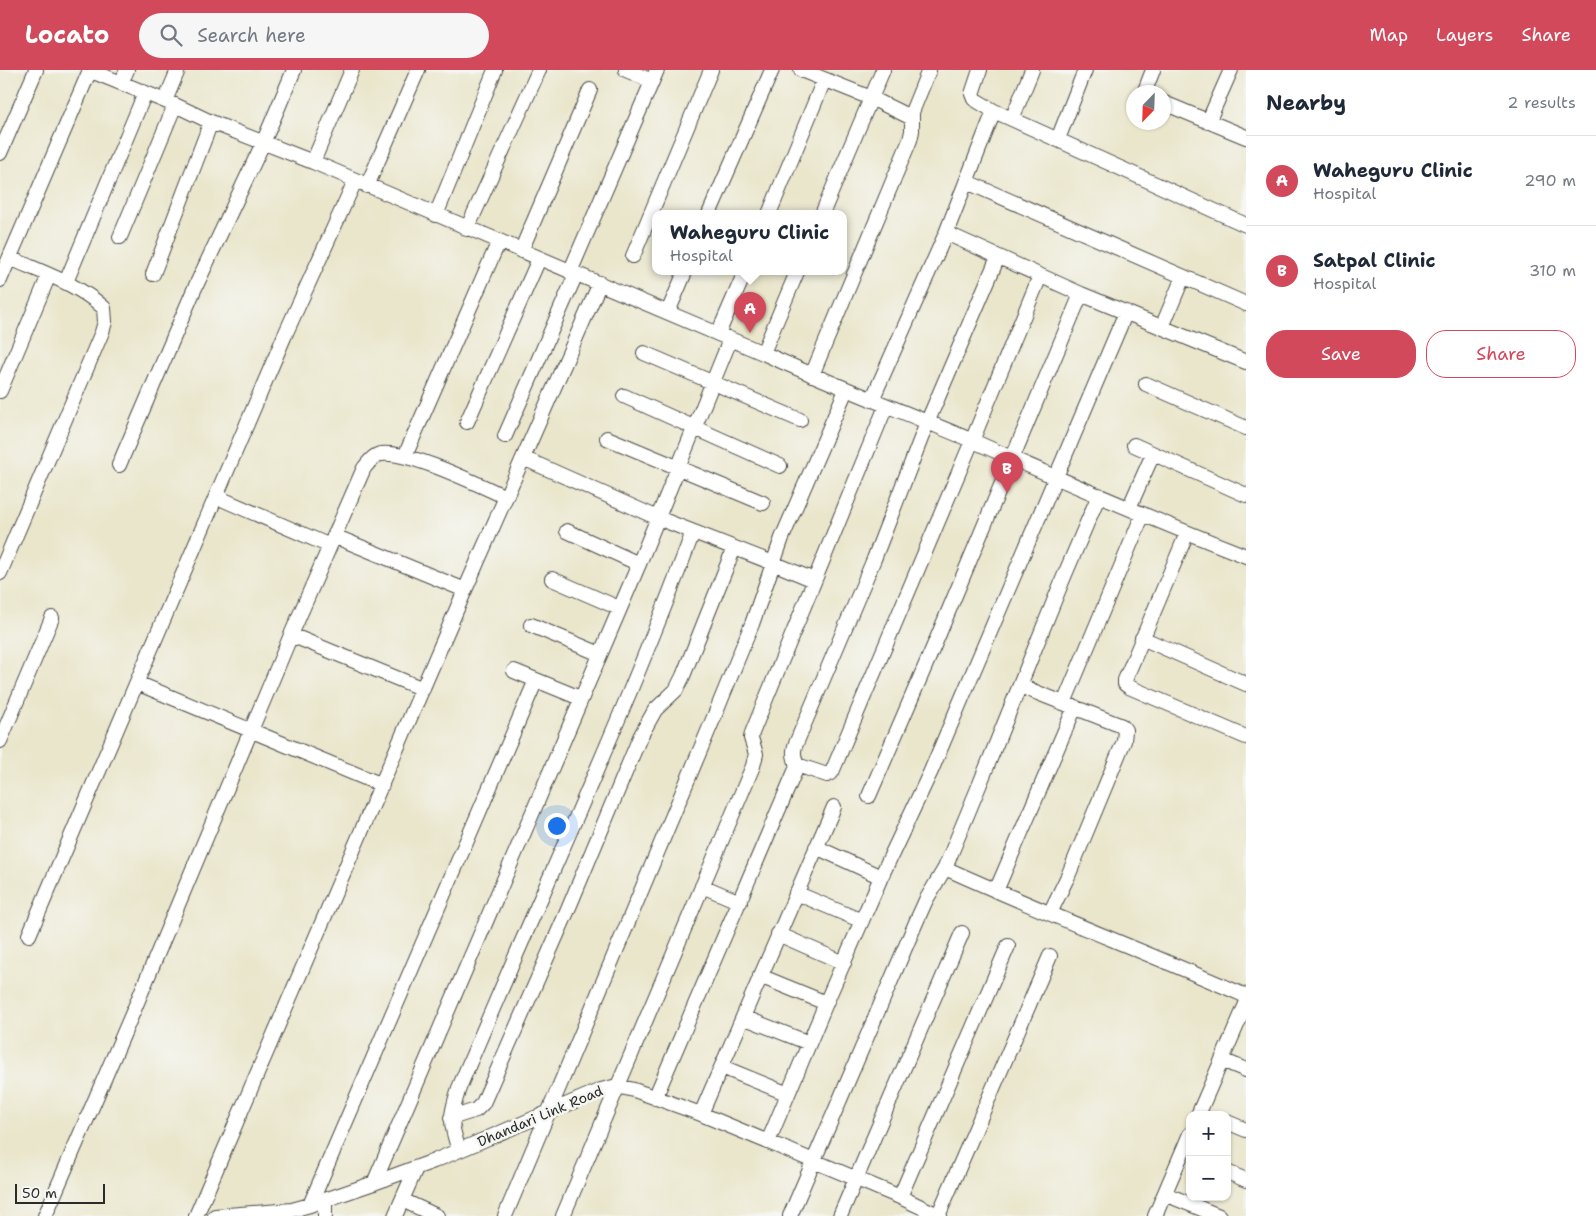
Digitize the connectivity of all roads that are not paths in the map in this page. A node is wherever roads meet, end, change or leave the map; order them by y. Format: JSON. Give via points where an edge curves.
{"nodes":[{"id":1,"x":36,"y":70,"type":"edge"},
{"id":2,"x":89,"y":70,"type":"edge"},
{"id":3,"x":178,"y":70,"type":"edge"},
{"id":4,"x":294,"y":70,"type":"edge"},
{"id":5,"x":352,"y":70,"type":"edge"},
{"id":6,"x":418,"y":70,"type":"edge"},
{"id":7,"x":495,"y":70,"type":"edge"},
{"id":8,"x":539,"y":70,"type":"edge"},
{"id":9,"x":626,"y":70,"type":"edge"},
{"id":10,"x":711,"y":70,"type":"edge"},
{"id":11,"x":772,"y":70,"type":"edge"},
{"id":12,"x":883,"y":70,"type":"edge"},
{"id":13,"x":929,"y":70,"type":"edge"},
{"id":14,"x":980,"y":70,"type":"edge"},
{"id":15,"x":1032,"y":70,"type":"edge"},
{"id":16,"x":1085,"y":70,"type":"edge"},
{"id":17,"x":1153,"y":70,"type":"edge"},
{"id":18,"x":1231,"y":70,"type":"edge"},
{"id":19,"x":813,"y":74,"type":"edge"},
{"id":20,"x":124,"y":76,"type":"edge"},
{"id":21,"x":654,"y":76,"type":"edge"},
{"id":22,"x":1147,"y":85,"type":"edge"},
{"id":23,"x":590,"y":90,"type":"dead end"},
{"id":24,"x":145,"y":93,"type":"junction"},
{"id":25,"x":871,"y":98,"type":"junction"},
{"id":26,"x":170,"y":104,"type":"junction"},
{"id":27,"x":1171,"y":106,"type":"edge"},
{"id":28,"x":994,"y":111,"type":"junction"},
{"id":29,"x":912,"y":118,"type":"junction"},
{"id":30,"x":1012,"y":119,"type":"junction"},
{"id":31,"x":211,"y":122,"type":"junction"},
{"id":32,"x":1208,"y":122,"type":"junction"},
{"id":33,"x":1246,"y":137,"type":"edge"},
{"id":34,"x":1058,"y":139,"type":"junction"},
{"id":35,"x":263,"y":143,"type":"junction"},
{"id":36,"x":0,"y":153,"type":"edge"},
{"id":37,"x":313,"y":162,"type":"junction"},
{"id":38,"x":967,"y":182,"type":"junction"},
{"id":39,"x":361,"y":184,"type":"junction"},
{"id":40,"x":652,"y":210,"type":"edge"},
{"id":41,"x":711,"y":210,"type":"edge"},
{"id":42,"x":770,"y":210,"type":"edge"},
{"id":43,"x":824,"y":210,"type":"edge"},
{"id":44,"x":652,"y":211,"type":"edge"},
{"id":45,"x":436,"y":215,"type":"junction"},
{"id":46,"x":1245,"y":223,"type":"edge"},
{"id":47,"x":467,"y":229,"type":"junction"},
{"id":48,"x":946,"y":233,"type":"junction"},
{"id":49,"x":120,"y":237,"type":"dead end"},
{"id":50,"x":499,"y":241,"type":"junction"},
{"id":51,"x":521,"y":251,"type":"junction"},
{"id":52,"x":633,"y":256,"type":"dead end"},
{"id":53,"x":998,"y":257,"type":"junction"},
{"id":54,"x":10,"y":258,"type":"junction"},
{"id":55,"x":539,"y":259,"type":"junction"},
{"id":56,"x":573,"y":273,"type":"junction"},
{"id":57,"x":153,"y":274,"type":"dead end"},
{"id":58,"x":49,"y":275,"type":"junction"},
{"id":59,"x":684,"y":275,"type":"edge"},
{"id":60,"x":743,"y":275,"type":"edge"},
{"id":61,"x":796,"y":275,"type":"edge"},
{"id":62,"x":1040,"y":276,"type":"junction"},
{"id":63,"x":1183,"y":277,"type":"junction"},
{"id":64,"x":0,"y":280,"type":"edge"},
{"id":65,"x":66,"y":282,"type":"junction"},
{"id":66,"x":600,"y":283,"type":"junction"},
{"id":67,"x":1081,"y":294,"type":"junction"},
{"id":68,"x":1246,"y":304,"type":"edge"},
{"id":69,"x":668,"y":312,"type":"junction"},
{"id":70,"x":1126,"y":312,"type":"junction"},
{"id":71,"x":1162,"y":327,"type":"junction"},
{"id":72,"x":724,"y":337,"type":"junction"},
{"id":73,"x":763,"y":352,"type":"junction"},
{"id":74,"x":644,"y":353,"type":"dead end"},
{"id":75,"x":1246,"y":362,"type":"edge"},
{"id":76,"x":812,"y":376,"type":"junction"},
{"id":77,"x":712,"y":382,"type":"junction"},
{"id":78,"x":1146,"y":384,"type":"dead end"},
{"id":79,"x":846,"y":390,"type":"junction"},
{"id":80,"x":0,"y":391,"type":"edge"},
{"id":81,"x":624,"y":396,"type":"dead end"},
{"id":82,"x":872,"y":400,"type":"junction"},
{"id":83,"x":886,"y":406,"type":"junction"},
{"id":84,"x":800,"y":420,"type":"dead end"},
{"id":85,"x":468,"y":422,"type":"dead end"},
{"id":86,"x":927,"y":423,"type":"junction"},
{"id":87,"x":694,"y":427,"type":"junction"},
{"id":88,"x":1246,"y":428,"type":"edge"},
{"id":89,"x":505,"y":436,"type":"dead end"},
{"id":90,"x":607,"y":438,"type":"dead end"},
{"id":91,"x":972,"y":441,"type":"junction"},
{"id":92,"x":1134,"y":445,"type":"dead end"},
{"id":93,"x":1153,"y":454,"type":"junction"},
{"id":94,"x":405,"y":456,"type":"junction"},
{"id":95,"x":523,"y":458,"type":"junction"},
{"id":96,"x":1013,"y":460,"type":"junction"},
{"id":97,"x":119,"y":465,"type":"dead end"},
{"id":98,"x":780,"y":466,"type":"dead end"},
{"id":99,"x":678,"y":467,"type":"junction"},
{"id":100,"x":1056,"y":477,"type":"junction"},
{"id":101,"x":1099,"y":495,"type":"junction"},
{"id":102,"x":1246,"y":495,"type":"edge"},
{"id":103,"x":216,"y":497,"type":"junction"},
{"id":104,"x":506,"y":497,"type":"junction"},
{"id":105,"x":763,"y":503,"type":"dead end"},
{"id":106,"x":1128,"y":508,"type":"junction"},
{"id":107,"x":1143,"y":514,"type":"junction"},
{"id":108,"x":658,"y":518,"type":"junction"},
{"id":109,"x":568,"y":531,"type":"dead end"},
{"id":110,"x":693,"y":532,"type":"junction"},
{"id":111,"x":1187,"y":533,"type":"junction"},
{"id":112,"x":332,"y":541,"type":"junction"},
{"id":113,"x":734,"y":548,"type":"junction"},
{"id":114,"x":4,"y":555,"type":"edge"},
{"id":115,"x":1246,"y":556,"type":"edge"},
{"id":116,"x":773,"y":563,"type":"junction"},
{"id":117,"x":638,"y":564,"type":"junction"},
{"id":118,"x":0,"y":573,"type":"edge"},
{"id":119,"x":552,"y":579,"type":"dead end"},
{"id":120,"x":814,"y":580,"type":"junction"},
{"id":121,"x":465,"y":590,"type":"junction"},
{"id":122,"x":619,"y":608,"type":"junction"},
{"id":123,"x":52,"y":618,"type":"dead end"},
{"id":124,"x":531,"y":625,"type":"dead end"},
{"id":125,"x":291,"y":635,"type":"junction"},
{"id":126,"x":1142,"y":638,"type":"junction"},
{"id":127,"x":600,"y":654,"type":"junction"},
{"id":128,"x":514,"y":671,"type":"dead end"},
{"id":129,"x":536,"y":680,"type":"junction"},
{"id":130,"x":137,"y":683,"type":"junction"},
{"id":131,"x":1246,"y":684,"type":"edge"},
{"id":132,"x":1020,"y":686,"type":"junction"},
{"id":133,"x":423,"y":689,"type":"junction"},
{"id":134,"x":580,"y":698,"type":"junction"},
{"id":135,"x":1070,"y":705,"type":"junction"},
{"id":136,"x":252,"y":730,"type":"junction"},
{"id":137,"x":1246,"y":737,"type":"edge"},
{"id":138,"x":0,"y":741,"type":"edge"},
{"id":139,"x":797,"y":765,"type":"junction"},
{"id":140,"x":382,"y":785,"type":"junction"},
{"id":141,"x":870,"y":796,"type":"dead end"},
{"id":142,"x":834,"y":807,"type":"dead end"},
{"id":143,"x":816,"y":847,"type":"junction"},
{"id":144,"x":945,"y":868,"type":"junction"},
{"id":145,"x":881,"y":877,"type":"junction"},
{"id":146,"x":702,"y":886,"type":"junction"},
{"id":147,"x":996,"y":891,"type":"junction"},
{"id":148,"x":796,"y":893,"type":"junction"},
{"id":149,"x":740,"y":902,"type":"junction"},
{"id":150,"x":1050,"y":913,"type":"junction"},
{"id":151,"x":862,"y":921,"type":"junction"},
{"id":152,"x":962,"y":933,"type":"dead end"},
{"id":153,"x":778,"y":934,"type":"junction"},
{"id":154,"x":29,"y":935,"type":"dead end"},
{"id":155,"x":1008,"y":946,"type":"dead end"},
{"id":156,"x":1050,"y":956,"type":"dead end"},
{"id":157,"x":844,"y":963,"type":"junction"},
{"id":158,"x":760,"y":976,"type":"junction"},
{"id":159,"x":1246,"y":996,"type":"edge"},
{"id":160,"x":826,"y":1003,"type":"junction"},
{"id":161,"x":1246,"y":1004,"type":"edge"},
{"id":162,"x":743,"y":1017,"type":"junction"},
{"id":163,"x":809,"y":1043,"type":"junction"},
{"id":164,"x":1222,"y":1060,"type":"junction"},
{"id":165,"x":722,"y":1067,"type":"junction"},
{"id":166,"x":1246,"y":1070,"type":"edge"},
{"id":167,"x":617,"y":1086,"type":"junction"},
{"id":168,"x":788,"y":1094,"type":"junction"},
{"id":169,"x":655,"y":1098,"type":"junction"},
{"id":170,"x":1204,"y":1111,"type":"edge"},
{"id":171,"x":548,"y":1112,"type":"junction"},
{"id":172,"x":701,"y":1114,"type":"junction"},
{"id":173,"x":451,"y":1118,"type":"junction"},
{"id":174,"x":1231,"y":1124,"type":"edge"},
{"id":175,"x":1246,"y":1130,"type":"edge"},
{"id":176,"x":768,"y":1142,"type":"junction"},
{"id":177,"x":459,"y":1150,"type":"junction"},
{"id":178,"x":1186,"y":1154,"type":"edge"},
{"id":179,"x":814,"y":1161,"type":"junction"},
{"id":180,"x":416,"y":1168,"type":"junction"},
{"id":181,"x":1231,"y":1174,"type":"edge"},
{"id":182,"x":856,"y":1179,"type":"junction"},
{"id":183,"x":1246,"y":1180,"type":"edge"},
{"id":184,"x":374,"y":1183,"type":"junction"},
{"id":185,"x":1165,"y":1194,"type":"junction"},
{"id":186,"x":900,"y":1197,"type":"junction"},
{"id":187,"x":325,"y":1200,"type":"junction"},
{"id":188,"x":402,"y":1200,"type":"junction"},
{"id":189,"x":310,"y":1205,"type":"junction"},
{"id":190,"x":271,"y":1214,"type":"edge"},
{"id":191,"x":234,"y":1215,"type":"edge"},
{"id":192,"x":45,"y":1216,"type":"edge"},
{"id":193,"x":196,"y":1216,"type":"edge"},
{"id":194,"x":215,"y":1216,"type":"edge"},
{"id":195,"x":325,"y":1216,"type":"edge"},
{"id":196,"x":395,"y":1216,"type":"edge"},
{"id":197,"x":437,"y":1216,"type":"edge"},
{"id":198,"x":505,"y":1216,"type":"edge"},
{"id":199,"x":563,"y":1216,"type":"edge"},
{"id":200,"x":790,"y":1216,"type":"edge"},
{"id":201,"x":840,"y":1216,"type":"edge"},
{"id":202,"x":939,"y":1216,"type":"edge"},
{"id":203,"x":1155,"y":1216,"type":"edge"},
{"id":204,"x":1219,"y":1216,"type":"edge"}],
"edges":[{"from":1,"to":36,"type":"street"},
{"from":2,"to":20,"type":"street"},
{"from":2,"to":54,"type":"street"},
{"from":3,"to":26,"type":"street"},
{"from":4,"to":35,"type":"street"},
{"from":5,"to":37,"type":"street"},
{"from":6,"to":39,"type":"street"},
{"from":7,"to":45,"type":"street"},
{"from":8,"to":47,"type":"street"},
{"from":9,"to":21,"type":"street"},
{"from":10,"to":40,"type":"street"},
{"from":11,"to":41,"type":"street"},
{"from":12,"to":25,"type":"street"},
{"from":13,"to":29,"type":"street"},
{"from":14,"to":28,"type":"street","via":[[972,94],[974,99]]},
{"from":15,"to":30,"type":"street"},
{"from":16,"to":34,"type":"street"},
{"from":17,"to":22,"type":"street"},
{"from":18,"to":32,"type":"street"},
{"from":19,"to":25,"type":"street"},
{"from":19,"to":42,"type":"street"},
{"from":20,"to":24,"type":"street"},
{"from":21,"to":56,"type":"street"},
{"from":23,"to":51,"type":"street"},
{"from":24,"to":26,"type":"street"},
{"from":24,"to":65,"type":"street"},
{"from":25,"to":29,"type":"street"},
{"from":25,"to":43,"type":"street"},
{"from":26,"to":31,"type":"street"},
{"from":26,"to":49,"type":"street"},
{"from":27,"to":32,"type":"street"},
{"from":28,"to":30,"type":"street"},
{"from":28,"to":38,"type":"street"},
{"from":29,"to":76,"type":"street","via":[[910,140]]},
{"from":30,"to":34,"type":"street"},
{"from":31,"to":35,"type":"street"},
{"from":31,"to":57,"type":"street"},
{"from":32,"to":33,"type":"street"},
{"from":34,"to":46,"type":"street"},
{"from":35,"to":37,"type":"street"},
{"from":35,"to":97,"type":"street","via":[[193,292]]},
{"from":37,"to":39,"type":"street"},
{"from":38,"to":48,"type":"street"},
{"from":38,"to":63,"type":"street"},
{"from":39,"to":45,"type":"street"},
{"from":39,"to":103,"type":"street","via":[[284,337]]},
{"from":44,"to":52,"type":"street"},
{"from":45,"to":47,"type":"street"},
{"from":47,"to":50,"type":"street"},
{"from":48,"to":53,"type":"street"},
{"from":48,"to":82,"type":"street"},
{"from":50,"to":51,"type":"street"},
{"from":50,"to":94,"type":"street"},
{"from":51,"to":55,"type":"street"},
{"from":53,"to":62,"type":"street"},
{"from":53,"to":86,"type":"street"},
{"from":54,"to":58,"type":"street"},
{"from":54,"to":64,"type":"street"},
{"from":55,"to":56,"type":"street"},
{"from":55,"to":85,"type":"street"},
{"from":56,"to":66,"type":"street"},
{"from":56,"to":89,"type":"street"},
{"from":58,"to":65,"type":"street"},
{"from":58,"to":80,"type":"street"},
{"from":59,"to":69,"type":"street"},
{"from":60,"to":72,"type":"street"},
{"from":61,"to":73,"type":"street"},
{"from":62,"to":67,"type":"street"},
{"from":62,"to":91,"type":"street"},
{"from":63,"to":68,"type":"street"},
{"from":63,"to":71,"type":"street"},
{"from":65,"to":114,"type":"street","via":[[104,308],[105,322]]},
{"from":66,"to":69,"type":"street"},
{"from":66,"to":95,"type":"street"},
{"from":67,"to":70,"type":"street"},
{"from":67,"to":96,"type":"street"},
{"from":69,"to":72,"type":"street"},
{"from":70,"to":71,"type":"street"},
{"from":70,"to":100,"type":"street"},
{"from":71,"to":75,"type":"street"},
{"from":72,"to":73,"type":"street"},
{"from":72,"to":77,"type":"street"},
{"from":73,"to":76,"type":"street"},
{"from":74,"to":77,"type":"street"},
{"from":76,"to":79,"type":"street"},
{"from":77,"to":84,"type":"street"},
{"from":77,"to":87,"type":"street"},
{"from":78,"to":88,"type":"street"},
{"from":79,"to":82,"type":"street"},
{"from":79,"to":116,"type":"street"},
{"from":81,"to":87,"type":"street"},
{"from":82,"to":83,"type":"street"},
{"from":83,"to":86,"type":"street"},
{"from":83,"to":120,"type":"street"},
{"from":86,"to":91,"type":"street"},
{"from":86,"to":139,"type":"street","via":[[874,559],[794,746]]},
{"from":87,"to":98,"type":"street"},
{"from":87,"to":99,"type":"street"},
{"from":90,"to":99,"type":"street"},
{"from":91,"to":96,"type":"street"},
{"from":91,"to":139,"type":"street","via":[[832,772],[826,775]]},
{"from":92,"to":93,"type":"street"},
{"from":93,"to":102,"type":"street"},
{"from":93,"to":106,"type":"street"},
{"from":94,"to":104,"type":"street"},
{"from":94,"to":112,"type":"street","via":[[380,454],[372,458],[364,468]]},
{"from":95,"to":104,"type":"street"},
{"from":95,"to":108,"type":"street"},
{"from":96,"to":100,"type":"street"},
{"from":96,"to":141,"type":"street"},
{"from":99,"to":105,"type":"street"},
{"from":99,"to":108,"type":"street"},
{"from":100,"to":101,"type":"street"},
{"from":100,"to":145,"type":"street","via":[[924,787]]},
{"from":101,"to":106,"type":"street"},
{"from":101,"to":132,"type":"street"},
{"from":103,"to":112,"type":"street"},
{"from":103,"to":130,"type":"street"},
{"from":104,"to":121,"type":"street"},
{"from":106,"to":107,"type":"street"},
{"from":107,"to":111,"type":"street"},
{"from":107,"to":135,"type":"street"},
{"from":108,"to":110,"type":"street"},
{"from":108,"to":117,"type":"street"},
{"from":109,"to":117,"type":"street"},
{"from":110,"to":113,"type":"street"},
{"from":110,"to":173,"type":"street","via":[[605,750],[463,1079]]},
{"from":111,"to":115,"type":"street"},
{"from":111,"to":126,"type":"street"},
{"from":112,"to":121,"type":"street"},
{"from":112,"to":125,"type":"street"},
{"from":113,"to":116,"type":"street"},
{"from":113,"to":173,"type":"street","via":[[683,676],[640,737],[483,1103],[476,1110]]},
{"from":114,"to":118,"type":"street"},
{"from":116,"to":120,"type":"street"},
{"from":116,"to":171,"type":"street","via":[[714,717]]},
{"from":117,"to":122,"type":"street"},
{"from":119,"to":122,"type":"street"},
{"from":120,"to":146,"type":"street","via":[[752,733],[756,754],[754,766]]},
{"from":121,"to":133,"type":"street"},
{"from":122,"to":127,"type":"street"},
{"from":123,"to":138,"type":"street"},
{"from":124,"to":127,"type":"street"},
{"from":125,"to":133,"type":"street"},
{"from":125,"to":136,"type":"street"},
{"from":126,"to":131,"type":"street"},
{"from":126,"to":137,"type":"street","via":[[1125,684]]},
{"from":127,"to":134,"type":"street"},
{"from":128,"to":129,"type":"street"},
{"from":129,"to":134,"type":"street"},
{"from":129,"to":189,"type":"street"},
{"from":130,"to":136,"type":"street"},
{"from":130,"to":154,"type":"street"},
{"from":132,"to":135,"type":"street"},
{"from":132,"to":144,"type":"street"},
{"from":133,"to":140,"type":"street"},
{"from":134,"to":184,"type":"street"},
{"from":135,"to":147,"type":"street"},
{"from":135,"to":150,"type":"street","via":[[1122,726],[1126,735]]},
{"from":136,"to":140,"type":"street"},
{"from":136,"to":192,"type":"street"},
{"from":139,"to":149,"type":"street"},
{"from":140,"to":193,"type":"street"},
{"from":142,"to":143,"type":"street"},
{"from":143,"to":145,"type":"street"},
{"from":143,"to":148,"type":"street"},
{"from":144,"to":147,"type":"street"},
{"from":144,"to":179,"type":"street","via":[[916,920]]},
{"from":145,"to":151,"type":"street"},
{"from":146,"to":149,"type":"street"},
{"from":146,"to":167,"type":"street"},
{"from":147,"to":150,"type":"street"},
{"from":148,"to":151,"type":"street"},
{"from":148,"to":153,"type":"street"},
{"from":149,"to":169,"type":"street"},
{"from":150,"to":159,"type":"street"},
{"from":151,"to":157,"type":"street"},
{"from":152,"to":182,"type":"street"},
{"from":153,"to":157,"type":"street"},
{"from":153,"to":158,"type":"street"},
{"from":155,"to":186,"type":"street"},
{"from":156,"to":202,"type":"street"},
{"from":157,"to":160,"type":"street"},
{"from":158,"to":160,"type":"street"},
{"from":158,"to":162,"type":"street"},
{"from":160,"to":163,"type":"street"},
{"from":161,"to":164,"type":"street"},
{"from":162,"to":163,"type":"street"},
{"from":162,"to":165,"type":"street"},
{"from":163,"to":168,"type":"street"},
{"from":164,"to":166,"type":"street"},
{"from":164,"to":170,"type":"street"},
{"from":165,"to":168,"type":"street"},
{"from":165,"to":172,"type":"street"},
{"from":167,"to":169,"type":"street","name":"Dhandari Link Road"},
{"from":167,"to":171,"type":"street","name":"Dhandari Link Road"},
{"from":167,"to":199,"type":"street"},
{"from":168,"to":176,"type":"street"},
{"from":169,"to":172,"type":"street","name":"Dhandari Link Road"},
{"from":171,"to":177,"type":"street","name":"Dhandari Link Road"},
{"from":171,"to":198,"type":"street"},
{"from":172,"to":176,"type":"street","name":"Dhandari Link Road"},
{"from":173,"to":177,"type":"street"},
{"from":174,"to":175,"type":"street"},
{"from":176,"to":179,"type":"street","name":"Dhandari Link Road"},
{"from":177,"to":180,"type":"street","name":"Dhandari Link Road"},
{"from":178,"to":185,"type":"street"},
{"from":179,"to":182,"type":"street","name":"Dhandari Link Road"},
{"from":179,"to":200,"type":"street"},
{"from":180,"to":184,"type":"street","name":"Dhandari Link Road"},
{"from":180,"to":188,"type":"street"},
{"from":181,"to":183,"type":"street"},
{"from":182,"to":186,"type":"street","name":"Dhandari Link Road"},
{"from":182,"to":201,"type":"street"},
{"from":184,"to":187,"type":"street","name":"Dhandari Link Road"},
{"from":185,"to":203,"type":"street"},
{"from":185,"to":204,"type":"street"},
{"from":186,"to":202,"type":"street","name":"Dhandari Link Road"},
{"from":187,"to":189,"type":"street","name":"Dhandari Link Road"},
{"from":187,"to":195,"type":"street"},
{"from":188,"to":196,"type":"street"},
{"from":188,"to":197,"type":"street"},
{"from":189,"to":190,"type":"street","name":"Dhandari Link Road"},
{"from":190,"to":191,"type":"street","name":"Dhandari Link Road"},
{"from":191,"to":194,"type":"street","name":"Dhandari Link Road"}]}
